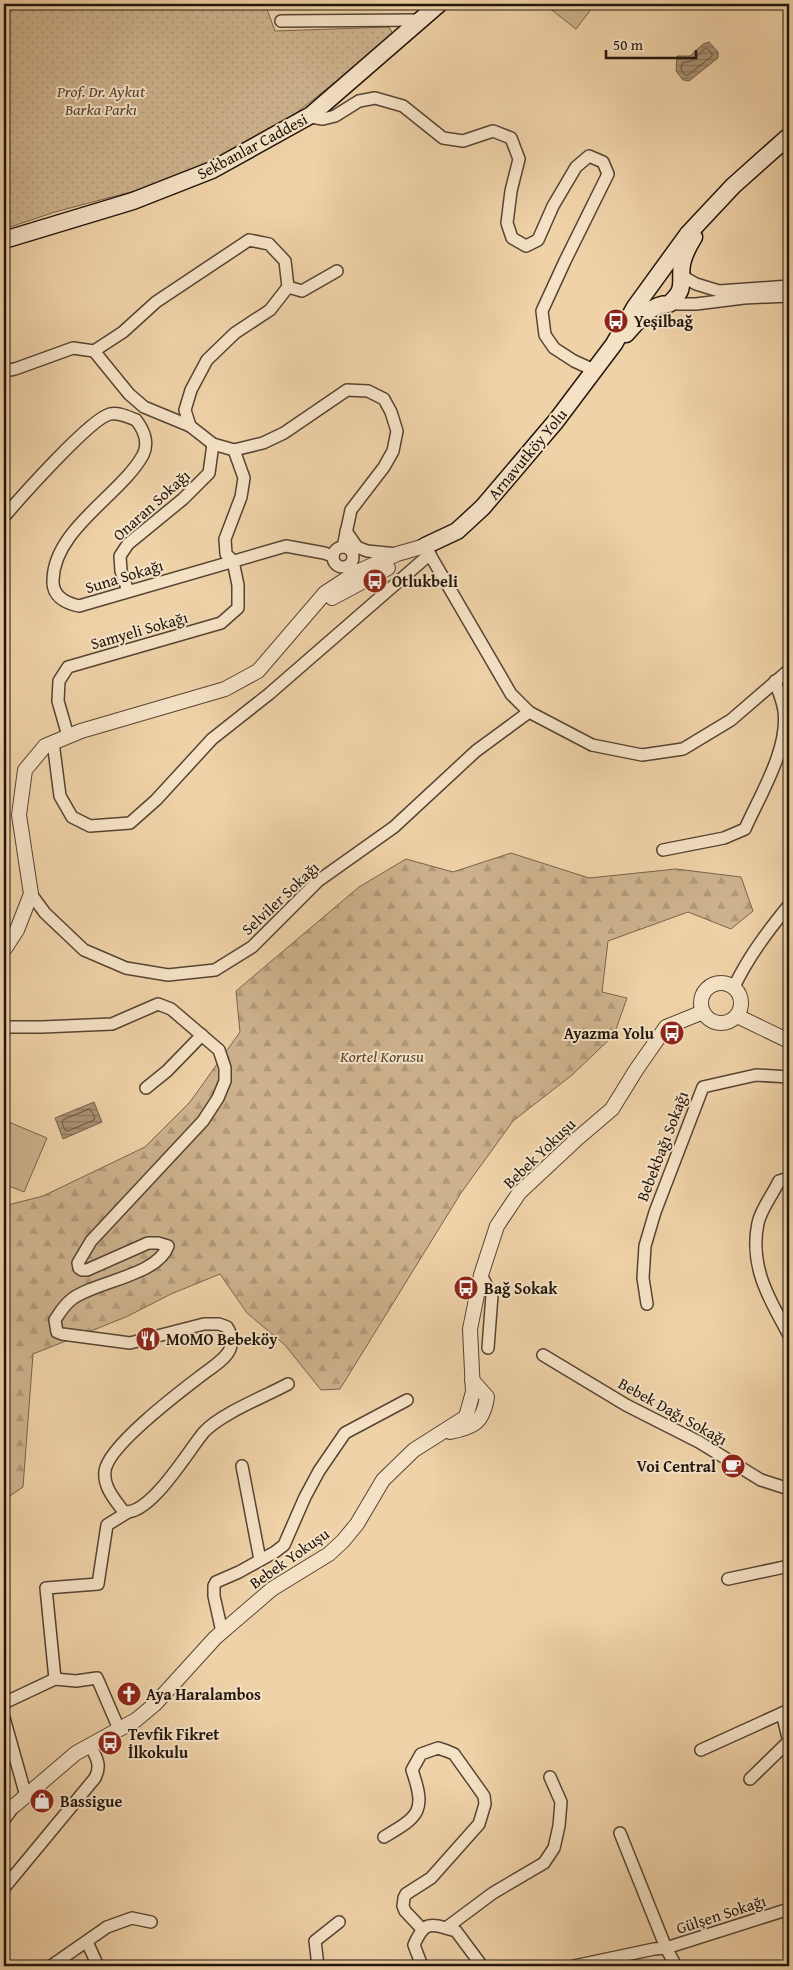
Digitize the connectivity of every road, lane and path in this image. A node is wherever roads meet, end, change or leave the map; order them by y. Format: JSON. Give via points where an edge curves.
{"nodes":[{"id":1,"x":440,"y":4,"type":"edge"},
{"id":2,"x":281,"y":20,"type":"dead end"},
{"id":3,"x":420,"y":20,"type":"junction"},
{"id":4,"x":311,"y":115,"type":"junction"},
{"id":5,"x":789,"y":136,"type":"edge"},
{"id":6,"x":704,"y":218,"type":"junction"},
{"id":7,"x":4,"y":240,"type":"edge"},
{"id":8,"x":337,"y":271,"type":"dead end"},
{"id":9,"x":660,"y":271,"type":"junction"},
{"id":10,"x":682,"y":276,"type":"junction"},
{"id":11,"x":650,"y":286,"type":"junction"},
{"id":12,"x":789,"y":286,"type":"edge"},
{"id":13,"x":288,"y":287,"type":"junction"},
{"id":14,"x":789,"y":296,"type":"edge"},
{"id":15,"x":665,"y":304,"type":"junction"},
{"id":16,"x":614,"y":344,"type":"junction"},
{"id":17,"x":94,"y":352,"type":"junction"},
{"id":18,"x":594,"y":370,"type":"junction"},
{"id":19,"x":4,"y":371,"type":"edge"},
{"id":20,"x":144,"y":407,"type":"junction"},
{"id":21,"x":136,"y":420,"type":"junction"},
{"id":22,"x":190,"y":426,"type":"junction"},
{"id":23,"x":213,"y":444,"type":"junction"},
{"id":24,"x":234,"y":450,"type":"junction"},
{"id":25,"x":4,"y":517,"type":"edge"},
{"id":26,"x":346,"y":531,"type":"junction"},
{"id":27,"x":428,"y":550,"type":"junction"},
{"id":28,"x":347,"y":551,"type":"junction"},
{"id":29,"x":397,"y":554,"type":"junction"},
{"id":30,"x":233,"y":561,"type":"junction"},
{"id":31,"x":336,"y":561,"type":"junction"},
{"id":32,"x":354,"y":577,"type":"junction"},
{"id":33,"x":128,"y":591,"type":"junction"},
{"id":34,"x":789,"y":670,"type":"edge"},
{"id":35,"x":775,"y":682,"type":"junction"},
{"id":36,"x":529,"y":712,"type":"junction"},
{"id":37,"x":68,"y":736,"type":"junction"},
{"id":38,"x":53,"y":742,"type":"junction"},
{"id":39,"x":663,"y":850,"type":"dead end"},
{"id":40,"x":31,"y":894,"type":"junction"},
{"id":41,"x":789,"y":905,"type":"edge"},
{"id":42,"x":4,"y":950,"type":"edge"},
{"id":43,"x":734,"y":987,"type":"junction"},
{"id":44,"x":703,"y":1012,"type":"junction"},
{"id":45,"x":737,"y":1016,"type":"junction"},
{"id":46,"x":4,"y":1026,"type":"edge"},
{"id":47,"x":202,"y":1035,"type":"junction"},
{"id":48,"x":789,"y":1041,"type":"edge"},
{"id":49,"x":789,"y":1077,"type":"edge"},
{"id":50,"x":146,"y":1088,"type":"dead end"},
{"id":51,"x":789,"y":1178,"type":"edge"},
{"id":52,"x":481,"y":1275,"type":"junction"},
{"id":53,"x":647,"y":1304,"type":"dead end"},
{"id":54,"x":789,"y":1335,"type":"edge"},
{"id":55,"x":488,"y":1348,"type":"dead end"},
{"id":56,"x":543,"y":1355,"type":"dead end"},
{"id":57,"x":288,"y":1384,"type":"dead end"},
{"id":58,"x":407,"y":1400,"type":"dead end"},
{"id":59,"x":242,"y":1466,"type":"dead end"},
{"id":60,"x":789,"y":1489,"type":"edge"},
{"id":61,"x":128,"y":1512,"type":"junction"},
{"id":62,"x":260,"y":1560,"type":"junction"},
{"id":63,"x":789,"y":1566,"type":"edge"},
{"id":64,"x":728,"y":1579,"type":"dead end"},
{"id":65,"x":222,"y":1632,"type":"junction"},
{"id":66,"x":56,"y":1679,"type":"junction"},
{"id":67,"x":4,"y":1703,"type":"edge"},
{"id":68,"x":786,"y":1712,"type":"edge"},
{"id":69,"x":4,"y":1718,"type":"edge"},
{"id":70,"x":119,"y":1729,"type":"junction"},
{"id":71,"x":789,"y":1741,"type":"edge"},
{"id":72,"x":90,"y":1745,"type":"junction"},
{"id":73,"x":702,"y":1750,"type":"dead end"},
{"id":74,"x":550,"y":1777,"type":"dead end"},
{"id":75,"x":750,"y":1779,"type":"dead end"},
{"id":76,"x":26,"y":1796,"type":"junction"},
{"id":77,"x":9,"y":1807,"type":"edge"},
{"id":78,"x":4,"y":1820,"type":"edge"},
{"id":79,"x":620,"y":1833,"type":"dead end"},
{"id":80,"x":384,"y":1837,"type":"dead end"},
{"id":81,"x":4,"y":1888,"type":"edge"},
{"id":82,"x":789,"y":1909,"type":"edge"},
{"id":83,"x":151,"y":1922,"type":"dead end"},
{"id":84,"x":339,"y":1922,"type":"dead end"},
{"id":85,"x":446,"y":1928,"type":"junction"},
{"id":86,"x":422,"y":1929,"type":"junction"},
{"id":87,"x":87,"y":1942,"type":"junction"},
{"id":88,"x":666,"y":1948,"type":"junction"},
{"id":89,"x":51,"y":1966,"type":"edge"},
{"id":90,"x":98,"y":1966,"type":"edge"},
{"id":91,"x":318,"y":1966,"type":"edge"},
{"id":92,"x":422,"y":1966,"type":"edge"},
{"id":93,"x":482,"y":1966,"type":"edge"},
{"id":94,"x":574,"y":1966,"type":"edge"},
{"id":95,"x":676,"y":1966,"type":"edge"}],
"edges":[{"from":1,"to":3,"type":"main road","name":"Sekbanlar Caddesi"},
{"from":2,"to":3,"type":"street"},
{"from":3,"to":4,"type":"main road","name":"Sekbanlar Caddesi"},
{"from":4,"to":7,"type":"main road","name":"Sekbanlar Caddesi","via":[[212,170],[133,201]]},
{"from":4,"to":18,"type":"street","via":[[323,119],[335,116],[359,102],[375,98],[403,106],[443,138],[463,141],[493,131],[511,138],[519,159],[508,223],[512,238],[526,246],[538,240],[576,167],[589,156],[603,162],[608,174],[542,312],[545,335],[554,348],[574,362]]},
{"from":5,"to":6,"type":"main road","via":[[733,186]]},
{"from":6,"to":9,"type":"main road"},
{"from":6,"to":10,"type":"main road","via":[[687,249]]},
{"from":8,"to":13,"type":"street","via":[[302,291]]},
{"from":9,"to":10,"type":"main road","via":[[668,269]]},
{"from":9,"to":11,"type":"main road"},
{"from":10,"to":12,"type":"street","via":[[719,291]]},
{"from":10,"to":15,"type":"main road","via":[[678,296]]},
{"from":11,"to":15,"type":"main road","via":[[653,297]]},
{"from":11,"to":16,"type":"main road"},
{"from":13,"to":17,"type":"street","via":[[285,261],[269,244],[249,240],[156,302],[123,332]]},
{"from":13,"to":22,"type":"street","via":[[270,310],[235,334],[207,360],[191,390],[185,410]]},
{"from":14,"to":15,"type":"street"},
{"from":15,"to":16,"type":"main road","via":[[643,316]]},
{"from":16,"to":18,"type":"main road","name":"Arnavutköy Yolu"},
{"from":17,"to":19,"type":"street","via":[[73,348]]},
{"from":17,"to":20,"type":"street"},
{"from":18,"to":27,"type":"main road","name":"Arnavutköy Yolu","via":[[556,421],[484,506],[457,531]]},
{"from":20,"to":21,"type":"street"},
{"from":20,"to":22,"type":"street"},
{"from":21,"to":25,"type":"street","via":[[110,414],[99,420],[65,451]]},
{"from":21,"to":33,"type":"street","name":"Suna Sokağı","via":[[144,431],[144,454],[130,473],[84,519],[62,550],[53,570],[52,587],[59,598],[79,606]]},
{"from":22,"to":23,"type":"street"},
{"from":23,"to":24,"type":"street"},
{"from":23,"to":33,"type":"street","name":"Onaran Sokağı","via":[[209,473],[128,544],[120,556]]},
{"from":24,"to":26,"type":"street","via":[[263,443],[284,433],[347,390],[368,391],[384,399],[397,431],[393,451],[351,510]]},
{"from":24,"to":30,"type":"street","via":[[244,478],[241,497],[225,539],[226,554]]},
{"from":26,"to":28,"type":"street"},
{"from":26,"to":29,"type":"street","via":[[357,547]]},
{"from":27,"to":29,"type":"street"},
{"from":27,"to":32,"type":"street"},
{"from":27,"to":36,"type":"street","via":[[511,694]]},
{"from":27,"to":38,"type":"street","via":[[269,694],[212,739],[156,800],[130,823],[90,826],[72,816],[60,796]]},
{"from":28,"to":31,"type":"street","via":[[337,549]]},
{"from":28,"to":31,"type":"street","via":[[350,563],[344,567]]},
{"from":28,"to":32,"type":"street"},
{"from":29,"to":32,"type":"street"},
{"from":30,"to":31,"type":"street","name":"Suna Sokağı","via":[[286,546],[324,552]]},
{"from":30,"to":33,"type":"street","name":"Suna Sokağı"},
{"from":30,"to":37,"type":"street","name":"Samyeli Sokağı","via":[[238,608],[221,623],[68,667],[60,681],[58,701]]},
{"from":31,"to":32,"type":"street"},
{"from":32,"to":37,"type":"street","via":[[310,611],[258,671],[225,689]]},
{"from":34,"to":35,"type":"street"},
{"from":35,"to":36,"type":"street","via":[[731,720],[683,749],[642,755],[592,745]]},
{"from":35,"to":39,"type":"street","via":[[784,710],[784,735],[745,829],[724,838]]},
{"from":36,"to":40,"type":"street","name":"Selviler Sokağı","via":[[476,751],[394,827],[318,881],[252,947],[215,970],[168,975],[126,968],[84,950],[45,913]]},
{"from":37,"to":38,"type":"street"},
{"from":38,"to":40,"type":"street","via":[[45,746],[25,770],[19,815]]},
{"from":40,"to":42,"type":"street","via":[[17,930]]},
{"from":41,"to":43,"type":"street","via":[[744,966]]},
{"from":43,"to":44,"type":"street","via":[[724,983],[711,986],[701,999]]},
{"from":43,"to":45,"type":"street","via":[[742,1000]]},
{"from":44,"to":45,"type":"street","via":[[720,1024],[728,1023]]},
{"from":44,"to":52,"type":"street","name":"Bebek Yokuşu","via":[[666,1027],[612,1109],[519,1193],[497,1226]]},
{"from":45,"to":48,"type":"street"},
{"from":46,"to":47,"type":"street","via":[[112,1024],[158,1004],[171,1009]]},
{"from":47,"to":50,"type":"street"},
{"from":47,"to":61,"type":"street","via":[[220,1050],[225,1068],[225,1081],[218,1098],[203,1121],[91,1241],[78,1263],[79,1268],[87,1270],[148,1243],[168,1246],[164,1255],[145,1268],[73,1298],[63,1306],[55,1320],[57,1332],[62,1334],[130,1343],[204,1324],[219,1324],[230,1332],[230,1350],[220,1361],[170,1400],[125,1440],[107,1461],[105,1472],[110,1493],[124,1512]]},
{"from":49,"to":53,"type":"street","name":"Bebekbağı Sokağı","via":[[756,1076],[702,1087],[654,1212],[645,1246],[643,1278]]},
{"from":51,"to":54,"type":"street","via":[[779,1181],[758,1222],[755,1259],[770,1302]]},
{"from":52,"to":55,"type":"street","via":[[492,1295]]},
{"from":52,"to":65,"type":"street","name":"Bebek Yokuşu","via":[[470,1329],[472,1380],[487,1398],[481,1418],[469,1428],[437,1435],[414,1450],[383,1480],[343,1541],[329,1554],[272,1589]]},
{"from":56,"to":60,"type":"street","name":"Bebek Dağı Sokağı","via":[[760,1480]]},
{"from":57,"to":61,"type":"street","via":[[205,1431],[157,1493]]},
{"from":58,"to":62,"type":"street","via":[[344,1433],[314,1479],[284,1544]]},
{"from":59,"to":62,"type":"street"},
{"from":61,"to":66,"type":"street","via":[[107,1525],[98,1584],[46,1588]]},
{"from":62,"to":65,"type":"street","via":[[216,1582],[214,1596]]},
{"from":63,"to":64,"type":"street"},
{"from":65,"to":70,"type":"street","name":"Bebek Yokuşu","via":[[155,1704]]},
{"from":66,"to":67,"type":"street"},
{"from":66,"to":70,"type":"street","via":[[97,1678]]},
{"from":68,"to":71,"type":"street"},
{"from":68,"to":73,"type":"street"},
{"from":69,"to":76,"type":"street"},
{"from":70,"to":72,"type":"street","name":"Bebek Yokuşu"},
{"from":71,"to":75,"type":"street"},
{"from":72,"to":76,"type":"street","name":"Bebek Yokuşu"},
{"from":72,"to":81,"type":"street","via":[[99,1768],[95,1778]]},
{"from":74,"to":85,"type":"street","via":[[561,1802],[554,1848],[544,1863],[493,1893]]},
{"from":76,"to":77,"type":"street","name":"Bebek Yokuşu"},
{"from":77,"to":78,"type":"street"},
{"from":79,"to":88,"type":"street","name":"Gülşen Sokağı"},
{"from":80,"to":86,"type":"street","via":[[407,1823],[417,1812],[420,1804],[412,1770],[421,1754],[438,1748],[454,1754],[484,1796],[485,1804],[479,1824],[467,1839],[431,1878],[406,1894],[403,1906]]},
{"from":82,"to":88,"type":"street","name":"Gülşen Sokağı"},
{"from":83,"to":87,"type":"street","via":[[132,1918],[107,1927]]},
{"from":84,"to":91,"type":"street","via":[[315,1940]]},
{"from":85,"to":86,"type":"street","via":[[429,1925]]},
{"from":85,"to":93,"type":"street","via":[[456,1931]]},
{"from":86,"to":92,"type":"street","via":[[414,1945]]},
{"from":87,"to":89,"type":"street"},
{"from":87,"to":90,"type":"street"},
{"from":88,"to":94,"type":"street"},
{"from":88,"to":95,"type":"street"}]}
